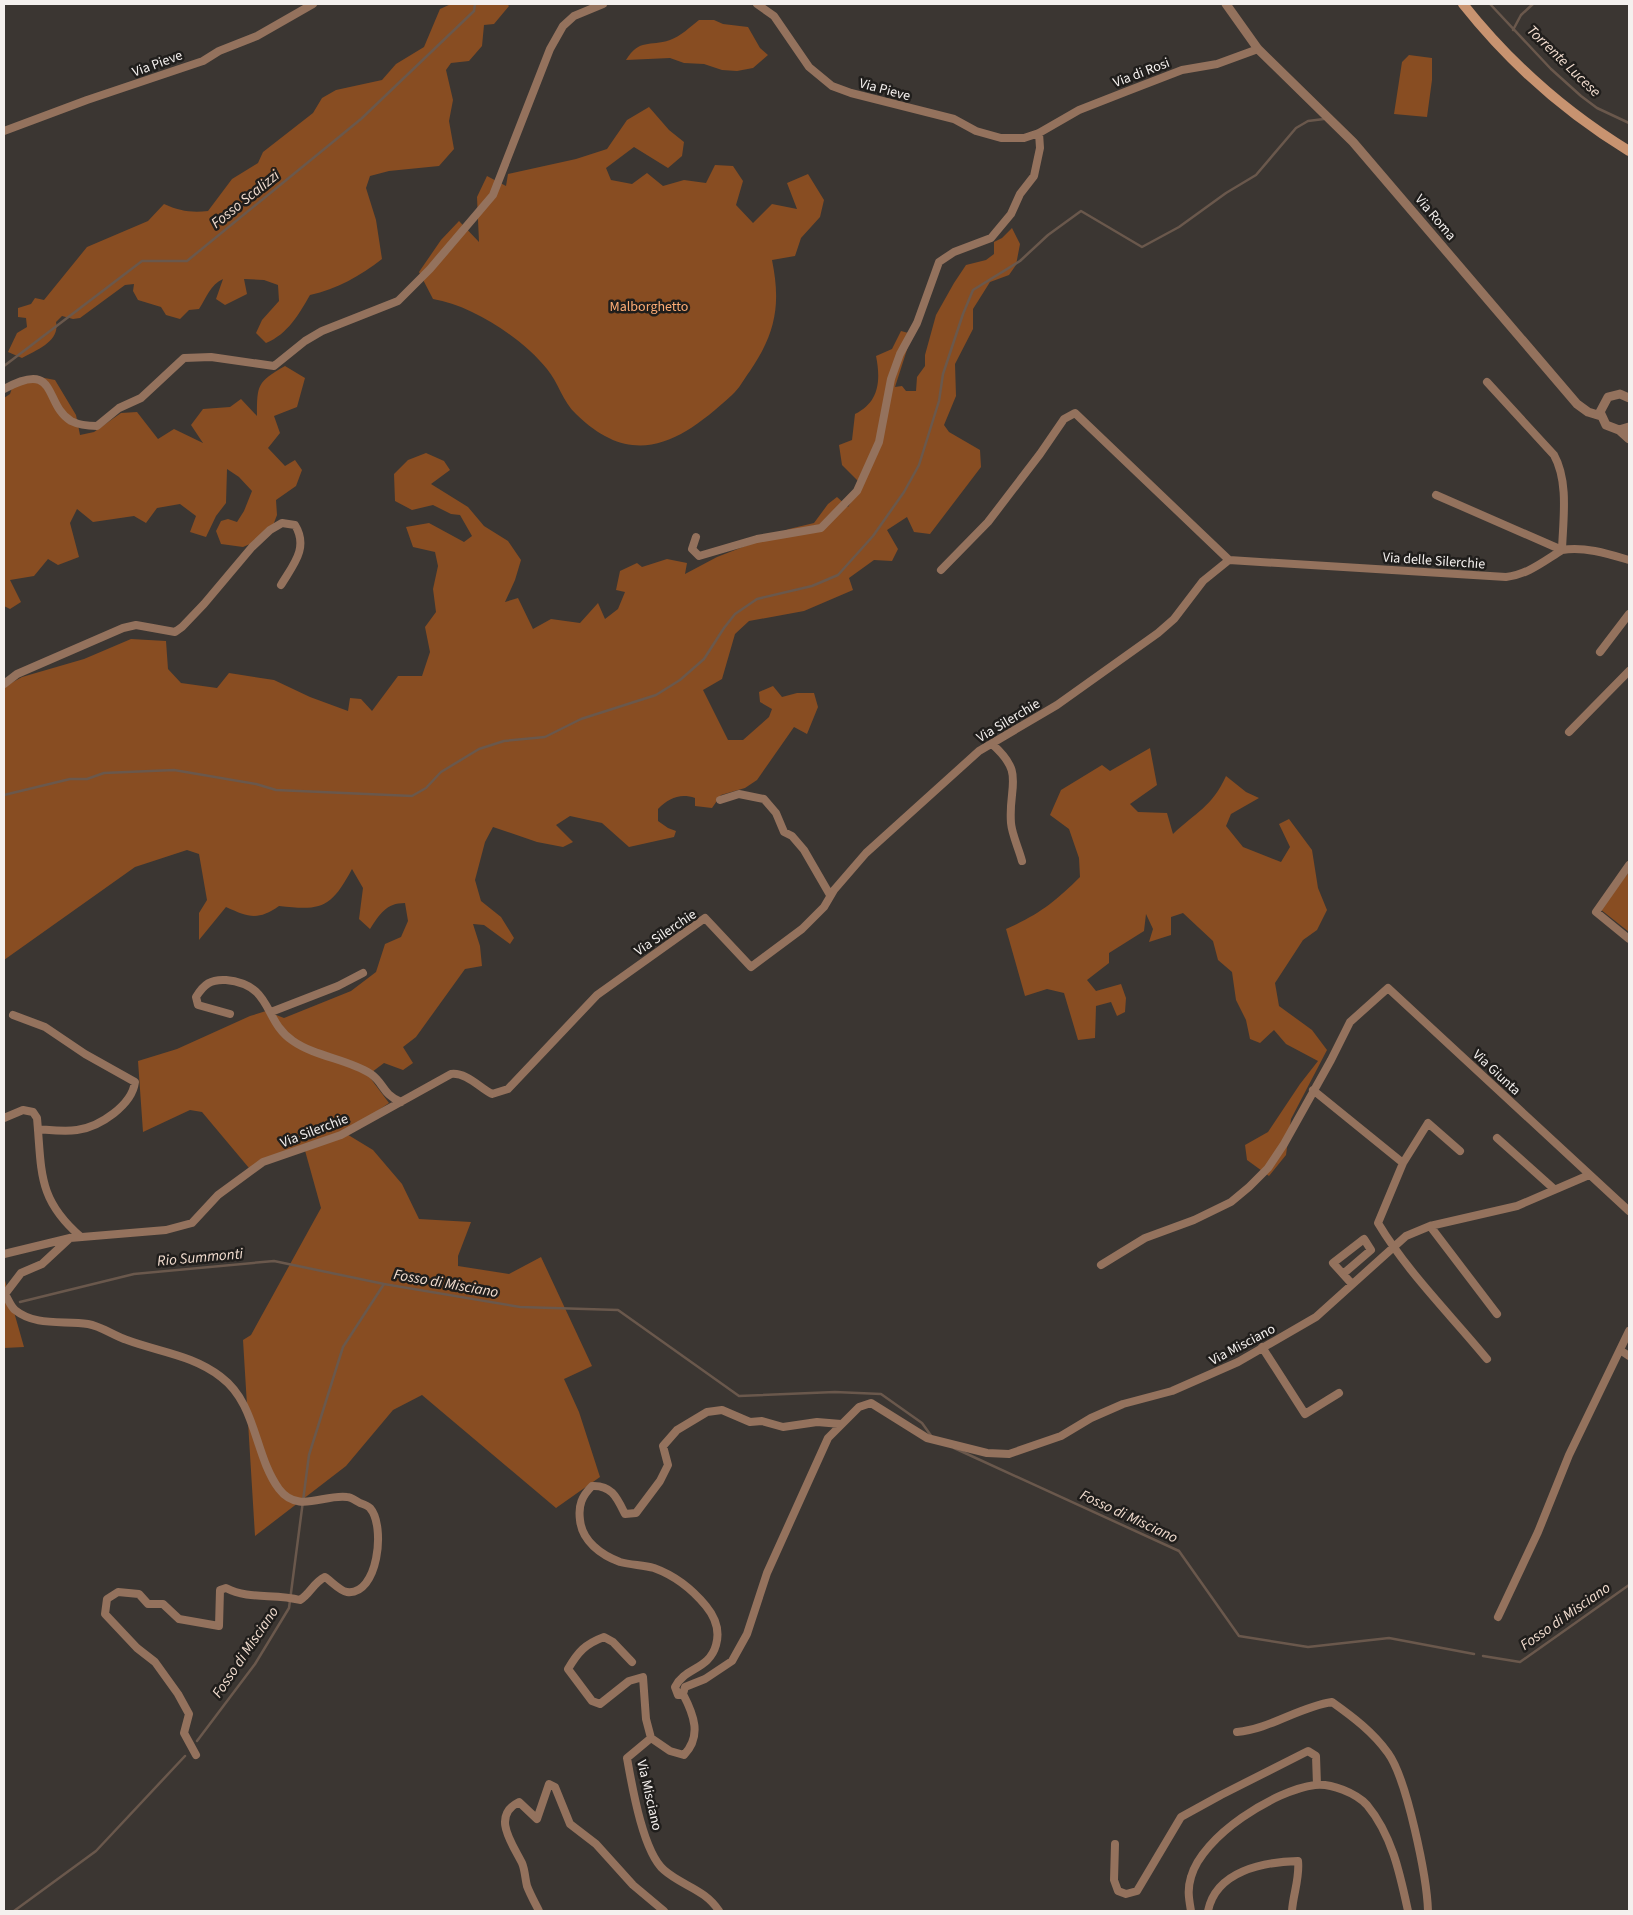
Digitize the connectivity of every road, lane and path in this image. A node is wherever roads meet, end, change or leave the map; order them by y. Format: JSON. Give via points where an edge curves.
{"nodes":[{"id":1,"x":313,"y":4,"type":"edge"},
{"id":2,"x":603,"y":4,"type":"edge"},
{"id":3,"x":757,"y":4,"type":"edge"},
{"id":4,"x":1226,"y":4,"type":"edge"},
{"id":5,"x":1463,"y":4,"type":"edge"},
{"id":6,"x":1258,"y":49,"type":"junction"},
{"id":7,"x":4,"y":131,"type":"edge"},
{"id":8,"x":1038,"y":133,"type":"junction"},
{"id":9,"x":1629,"y":151,"type":"edge"},
{"id":10,"x":1487,"y":382,"type":"dead end"},
{"id":11,"x":4,"y":389,"type":"edge"},
{"id":12,"x":1629,"y":398,"type":"edge"},
{"id":13,"x":1601,"y":407,"type":"junction"},
{"id":14,"x":1588,"y":412,"type":"junction"},
{"id":15,"x":1601,"y":416,"type":"junction"},
{"id":16,"x":1629,"y":434,"type":"edge"},
{"id":17,"x":1436,"y":495,"type":"dead end"},
{"id":18,"x":696,"y":538,"type":"dead end"},
{"id":19,"x":1562,"y":550,"type":"junction"},
{"id":20,"x":1229,"y":560,"type":"junction"},
{"id":21,"x":1629,"y":560,"type":"edge"},
{"id":22,"x":941,"y":570,"type":"dead end"},
{"id":23,"x":281,"y":585,"type":"dead end"},
{"id":24,"x":1629,"y":614,"type":"edge"},
{"id":25,"x":1600,"y":652,"type":"dead end"},
{"id":26,"x":1629,"y":671,"type":"edge"},
{"id":27,"x":4,"y":684,"type":"edge"},
{"id":28,"x":1569,"y":732,"type":"dead end"},
{"id":29,"x":992,"y":744,"type":"junction"},
{"id":30,"x":720,"y":800,"type":"dead end"},
{"id":31,"x":1022,"y":861,"type":"dead end"},
{"id":32,"x":1629,"y":866,"type":"edge"},
{"id":33,"x":830,"y":894,"type":"junction"},
{"id":34,"x":1629,"y":939,"type":"edge"},
{"id":35,"x":363,"y":973,"type":"dead end"},
{"id":36,"x":271,"y":1012,"type":"junction"},
{"id":37,"x":230,"y":1014,"type":"dead end"},
{"id":38,"x":13,"y":1015,"type":"dead end"},
{"id":39,"x":1314,"y":1090,"type":"junction"},
{"id":40,"x":401,"y":1102,"type":"junction"},
{"id":41,"x":4,"y":1118,"type":"edge"},
{"id":42,"x":38,"y":1129,"type":"junction"},
{"id":43,"x":1497,"y":1138,"type":"dead end"},
{"id":44,"x":1460,"y":1151,"type":"dead end"},
{"id":45,"x":1403,"y":1163,"type":"junction"},
{"id":46,"x":1589,"y":1175,"type":"junction"},
{"id":47,"x":1554,"y":1189,"type":"junction"},
{"id":48,"x":1629,"y":1211,"type":"edge"},
{"id":49,"x":1430,"y":1226,"type":"junction"},
{"id":50,"x":81,"y":1237,"type":"junction"},
{"id":51,"x":70,"y":1238,"type":"junction"},
{"id":52,"x":1392,"y":1246,"type":"junction"},
{"id":53,"x":4,"y":1254,"type":"edge"},
{"id":54,"x":1101,"y":1265,"type":"dead end"},
{"id":55,"x":1343,"y":1274,"type":"junction"},
{"id":56,"x":1352,"y":1284,"type":"junction"},
{"id":57,"x":1497,"y":1314,"type":"dead end"},
{"id":58,"x":1629,"y":1331,"type":"edge"},
{"id":59,"x":1262,"y":1347,"type":"junction"},
{"id":60,"x":1620,"y":1350,"type":"junction"},
{"id":61,"x":1629,"y":1356,"type":"edge"},
{"id":62,"x":1487,"y":1359,"type":"dead end"},
{"id":63,"x":1339,"y":1393,"type":"dead end"},
{"id":64,"x":841,"y":1424,"type":"junction"},
{"id":65,"x":1498,"y":1617,"type":"dead end"},
{"id":66,"x":632,"y":1662,"type":"dead end"},
{"id":67,"x":683,"y":1694,"type":"junction"},
{"id":68,"x":1237,"y":1732,"type":"dead end"},
{"id":69,"x":651,"y":1738,"type":"junction"},
{"id":70,"x":196,"y":1755,"type":"dead end"},
{"id":71,"x":1317,"y":1785,"type":"junction"},
{"id":72,"x":1115,"y":1844,"type":"dead end"},
{"id":73,"x":539,"y":1911,"type":"edge"},
{"id":74,"x":664,"y":1911,"type":"edge"},
{"id":75,"x":718,"y":1911,"type":"edge"},
{"id":76,"x":1191,"y":1911,"type":"edge"},
{"id":77,"x":1208,"y":1911,"type":"edge"},
{"id":78,"x":1292,"y":1911,"type":"edge"},
{"id":79,"x":1408,"y":1911,"type":"edge"},
{"id":80,"x":1428,"y":1911,"type":"edge"}],
"edges":[{"from":1,"to":7,"type":"street","name":"Via Pieve","via":[[258,36],[218,51],[203,61]]},
{"from":2,"to":11,"type":"street","via":[[574,16],[564,26],[550,49],[493,195],[398,301],[322,331],[274,366],[211,357],[184,358],[141,398],[119,408],[97,426],[83,426],[69,420],[42,382],[31,378]]},
{"from":3,"to":8,"type":"street","name":"Via Pieve","via":[[774,16],[808,67],[832,86],[954,119],[976,131],[1001,138],[1024,138]]},
{"from":4,"to":6,"type":"street","name":"Via Roma"},
{"from":5,"to":9,"type":"main road","via":[[1492,40],[1531,78],[1601,134]]},
{"from":6,"to":8,"type":"street","name":"Via di Rosi","via":[[1217,64],[1182,70],[1080,110]]},
{"from":6,"to":14,"type":"street","name":"Via Roma","via":[[1353,142],[1577,404]]},
{"from":8,"to":18,"type":"street","via":[[1040,148],[1034,176],[1020,194],[1011,214],[991,238],[962,248],[939,262],[917,324],[900,354],[879,442],[857,491],[821,528],[757,539],[699,556],[692,550]]},
{"from":10,"to":19,"type":"street","via":[[1559,464],[1563,493]]},
{"from":12,"to":13,"type":"street","via":[[1613,395]]},
{"from":13,"to":14,"type":"street"},
{"from":13,"to":15,"type":"street"},
{"from":14,"to":15,"type":"street","name":"Via Roma"},
{"from":15,"to":16,"type":"street","name":"Via Roma","via":[[1608,427]]},
{"from":17,"to":19,"type":"street"},
{"from":19,"to":20,"type":"street","name":"Via delle Silerchie","via":[[1528,572],[1506,578]]},
{"from":19,"to":21,"type":"street","via":[[1606,553]]},
{"from":20,"to":22,"type":"street","via":[[1075,414],[1064,419],[988,522]]},
{"from":20,"to":29,"type":"street","name":"Via Silerchie","via":[[1203,581],[1174,619],[1158,633],[1057,705]]},
{"from":23,"to":27,"type":"street","via":[[302,550],[301,534],[296,525],[282,524],[270,530],[175,632],[136,625],[123,628],[17,674]]},
{"from":24,"to":25,"type":"street"},
{"from":26,"to":28,"type":"street"},
{"from":29,"to":31,"type":"street","via":[[1011,762],[1014,784],[1011,826]]},
{"from":29,"to":33,"type":"street","name":"Via Silerchie","via":[[979,751],[880,838]]},
{"from":30,"to":33,"type":"street","via":[[739,794],[764,799],[776,813],[784,832],[804,850]]},
{"from":32,"to":34,"type":"street","via":[[1596,912]]},
{"from":33,"to":40,"type":"street","name":"Via Silerchie","via":[[824,907],[802,929],[751,967],[705,918],[597,995],[508,1089],[492,1094],[458,1073]]},
{"from":35,"to":36,"type":"street","via":[[349,982]]},
{"from":36,"to":37,"type":"street","via":[[257,991],[246,984],[213,980],[202,986],[196,997],[198,1004]]},
{"from":36,"to":40,"type":"street","via":[[282,1032],[294,1042],[372,1075],[388,1097]]},
{"from":38,"to":42,"type":"street","via":[[45,1027],[135,1082],[129,1099],[91,1126],[79,1130]]},
{"from":39,"to":45,"type":"street"},
{"from":39,"to":46,"type":"street","name":"Via Giunta","via":[[1350,1022],[1388,988]]},
{"from":39,"to":54,"type":"street","via":[[1268,1168],[1231,1202],[1145,1238]]},
{"from":40,"to":50,"type":"street","name":"Via Silerchie","via":[[341,1135],[263,1162],[218,1195],[192,1223],[166,1230]]},
{"from":41,"to":42,"type":"street","via":[[24,1110],[33,1112]]},
{"from":42,"to":50,"type":"street","via":[[41,1169],[49,1200],[60,1218]]},
{"from":43,"to":47,"type":"street"},
{"from":44,"to":45,"type":"street","via":[[1428,1123]]},
{"from":45,"to":52,"type":"street","via":[[1378,1223]]},
{"from":46,"to":47,"type":"street","name":"Via Misciano"},
{"from":46,"to":48,"type":"street"},
{"from":47,"to":49,"type":"street","name":"Via Misciano","via":[[1497,1212]]},
{"from":49,"to":52,"type":"street","name":"Via Misciano"},
{"from":49,"to":57,"type":"street"},
{"from":50,"to":51,"type":"street","name":"Via Silerchie"},
{"from":51,"to":53,"type":"street"},
{"from":51,"to":70,"type":"street","via":[[42,1264],[21,1273],[5,1294],[14,1310],[38,1320],[89,1324],[141,1345],[186,1356],[221,1377],[237,1393],[248,1414],[269,1474],[281,1492],[297,1502],[347,1496],[370,1507],[377,1520],[378,1550],[367,1584],[357,1591],[345,1592],[325,1577],[300,1600],[286,1596],[247,1596],[226,1588],[220,1590],[219,1626],[179,1619],[163,1604],[148,1604],[139,1594],[118,1592],[107,1599],[105,1614],[155,1662],[178,1694],[189,1714],[184,1733]]},
{"from":52,"to":56,"type":"street","name":"Via Misciano"},
{"from":52,"to":62,"type":"street"},
{"from":55,"to":55,"type":"street","via":[[1333,1263],[1364,1239],[1371,1250]]},
{"from":55,"to":56,"type":"street"},
{"from":56,"to":59,"type":"street","name":"Via Misciano","via":[[1316,1317]]},
{"from":58,"to":60,"type":"street"},
{"from":59,"to":63,"type":"street","via":[[1305,1414]]},
{"from":59,"to":64,"type":"street","name":"Via Misciano","via":[[1205,1378],[1123,1404],[1061,1436],[1009,1454],[987,1453],[927,1438],[871,1403],[859,1407]]},
{"from":60,"to":61,"type":"street"},
{"from":60,"to":65,"type":"street","via":[[1569,1454],[1538,1532]]},
{"from":64,"to":67,"type":"street","name":"Via Misciano","via":[[828,1438],[767,1573],[747,1634],[732,1661],[706,1679],[685,1687]]},
{"from":64,"to":67,"type":"street","name":"Via Misciano","via":[[817,1422],[783,1427],[762,1421],[750,1422],[722,1410],[707,1412],[677,1430],[663,1446],[668,1465],[636,1512],[625,1514],[614,1493],[603,1486],[592,1486],[584,1494],[580,1502],[580,1524],[594,1548],[620,1561],[653,1568],[686,1586],[714,1619],[718,1628],[716,1646],[704,1666],[679,1679],[675,1687],[678,1695]]},
{"from":66,"to":69,"type":"street","via":[[604,1637],[588,1643],[568,1669],[592,1701],[600,1704],[629,1681],[643,1678]]},
{"from":67,"to":69,"type":"street","name":"Via Misciano","via":[[693,1713],[696,1729],[692,1747],[684,1755],[670,1751]]},
{"from":68,"to":80,"type":"street","via":[[1332,1702],[1362,1724],[1389,1755],[1399,1773],[1420,1860]]},
{"from":69,"to":75,"type":"street","name":"Via Misciano","via":[[627,1758],[638,1813],[653,1857],[663,1870],[696,1888]]},
{"from":71,"to":72,"type":"street","via":[[1316,1756],[1308,1752],[1221,1794],[1180,1818],[1137,1890],[1126,1894],[1118,1891],[1114,1880]]},
{"from":71,"to":76,"type":"street","via":[[1262,1804],[1226,1830],[1198,1862],[1191,1876],[1188,1894]]},
{"from":71,"to":79,"type":"street","via":[[1346,1791],[1366,1804],[1383,1828],[1396,1861]]},
{"from":73,"to":74,"type":"street","via":[[523,1864],[507,1836],[505,1819],[512,1806],[520,1802],[537,1819],[549,1784],[555,1787],[570,1824],[596,1844],[633,1885]]},
{"from":77,"to":78,"type":"street","via":[[1221,1885],[1240,1873],[1268,1862],[1298,1861],[1299,1874]]}]}
